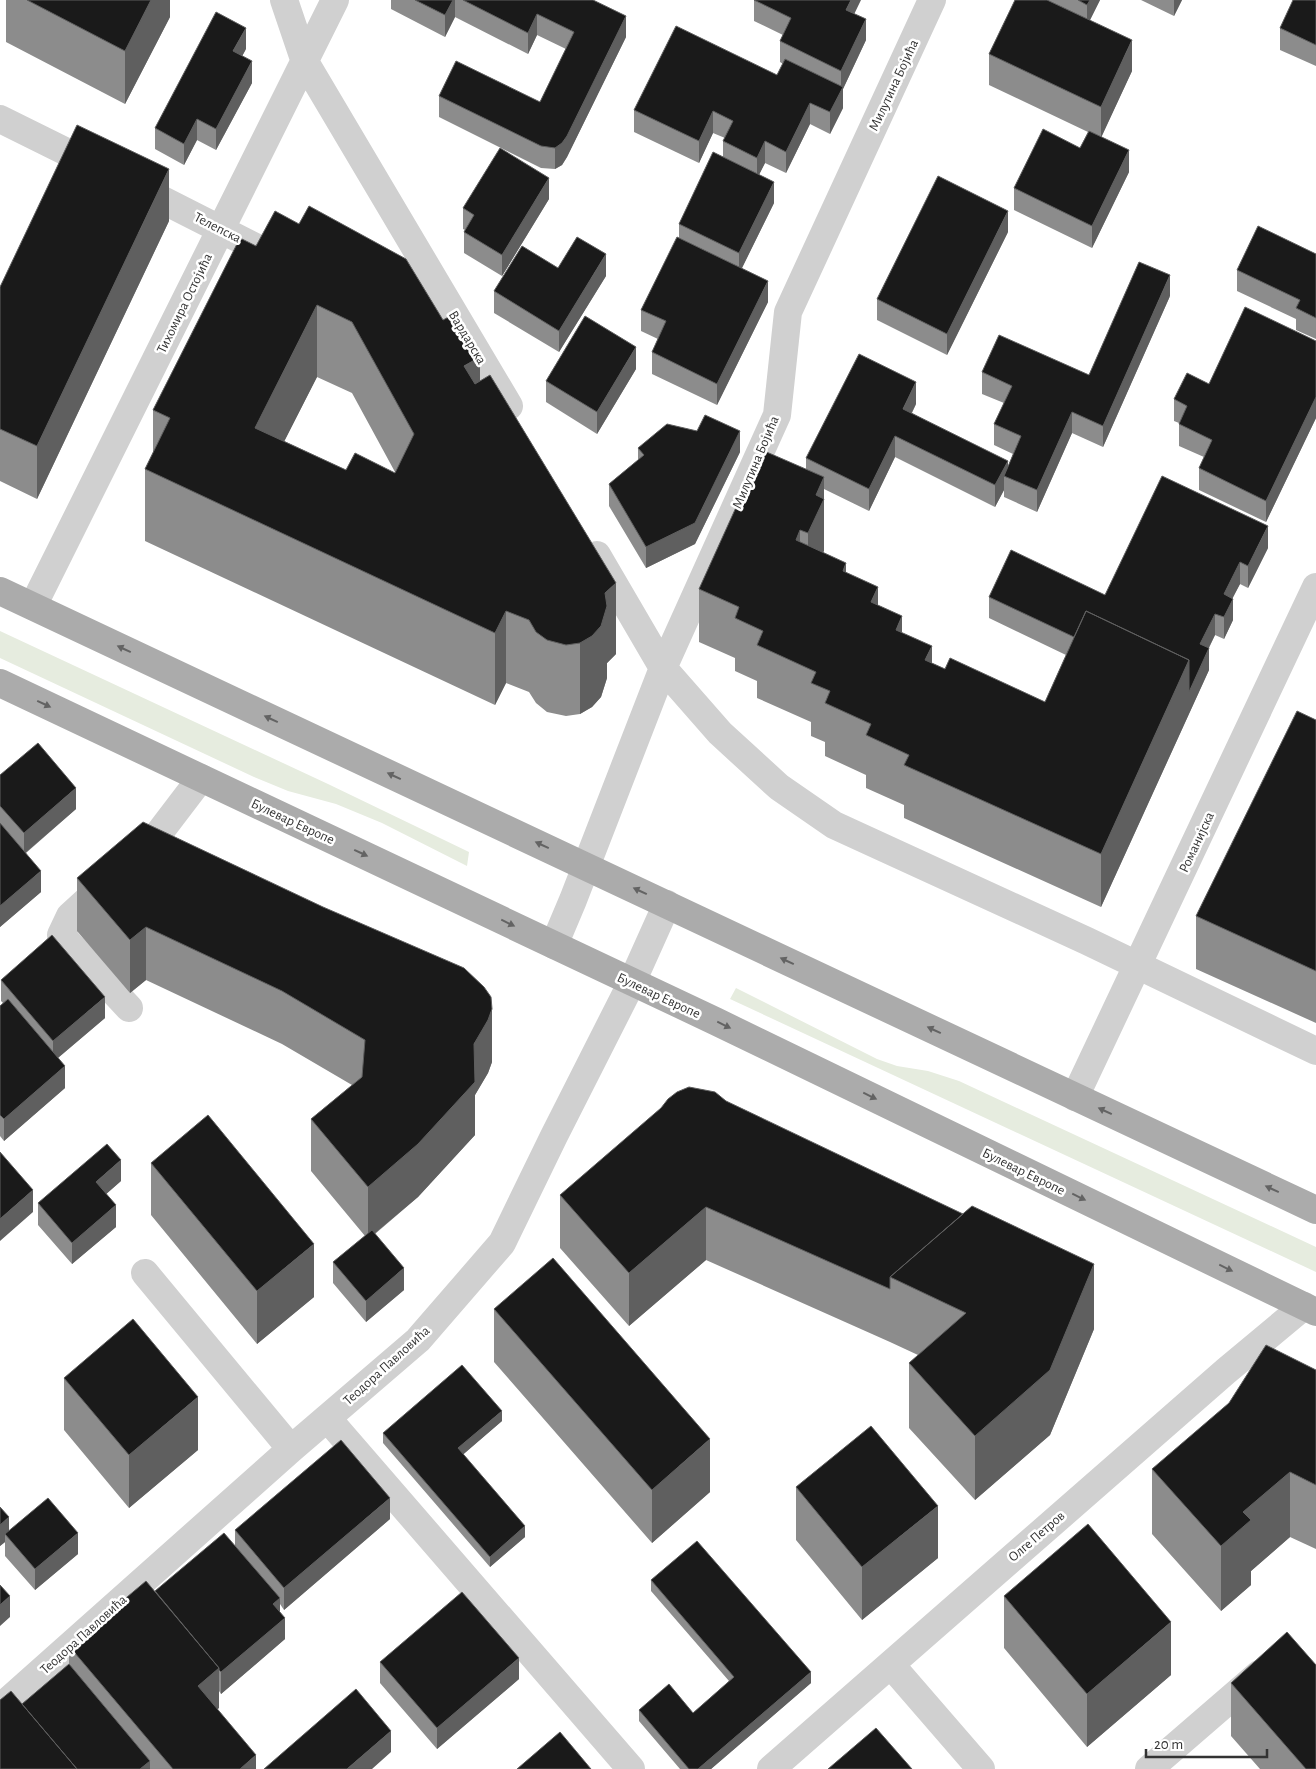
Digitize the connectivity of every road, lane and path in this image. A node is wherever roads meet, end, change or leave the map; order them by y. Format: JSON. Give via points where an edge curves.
{"nodes":[{"id":1,"x":284,"y":0,"type":"edge"},
{"id":2,"x":335,"y":0,"type":"edge"},
{"id":3,"x":932,"y":0,"type":"edge"},
{"id":4,"x":305,"y":62,"type":"junction"},
{"id":5,"x":0,"y":119,"type":"edge"},
{"id":6,"x":221,"y":228,"type":"junction"},
{"id":7,"x":300,"y":270,"type":"edge"},
{"id":8,"x":441,"y":344,"type":"edge"},
{"id":9,"x":486,"y":368,"type":"junction"},
{"id":10,"x":521,"y":427,"type":"edge"},
{"id":11,"x":586,"y":536,"type":"edge"},
{"id":12,"x":1316,"y":587,"type":"edge"},
{"id":13,"x":0,"y":591,"type":"edge"},
{"id":14,"x":33,"y":606,"type":"junction"},
{"id":15,"x":663,"y":668,"type":"junction"},
{"id":16,"x":0,"y":683,"type":"edge"},
{"id":17,"x":201,"y":778,"type":"junction"},
{"id":18,"x":586,"y":866,"type":"junction"},
{"id":19,"x":667,"y":904,"type":"junction"},
{"id":20,"x":554,"y":945,"type":"junction"},
{"id":21,"x":1137,"y":966,"type":"junction"},
{"id":22,"x":632,"y":982,"type":"junction"},
{"id":23,"x":129,"y":1008,"type":"dead end"},
{"id":24,"x":1316,"y":1052,"type":"edge"},
{"id":25,"x":1075,"y":1097,"type":"junction"},
{"id":26,"x":1316,"y":1210,"type":"edge"},
{"id":27,"x":145,"y":1273,"type":"dead end"},
{"id":28,"x":1310,"y":1309,"type":"edge"},
{"id":29,"x":327,"y":1418,"type":"junction"},
{"id":30,"x":291,"y":1449,"type":"junction"},
{"id":31,"x":1278,"y":1658,"type":"edge"},
{"id":32,"x":891,"y":1665,"type":"junction"},
{"id":33,"x":0,"y":1708,"type":"edge"},
{"id":34,"x":630,"y":1769,"type":"edge"},
{"id":35,"x":771,"y":1769,"type":"edge"},
{"id":36,"x":981,"y":1769,"type":"edge"},
{"id":37,"x":1149,"y":1769,"type":"edge"}],
"edges":[{"from":1,"to":4,"type":"street","name":"Вардарска"},
{"from":2,"to":4,"type":"street","name":"Тихомира Остојића"},
{"from":3,"to":15,"type":"street","name":"Милутина Бојића","via":[[788,312],[777,415]]},
{"from":4,"to":6,"type":"street","name":"Тихомира Остојића"},
{"from":4,"to":9,"type":"street","name":"Вардарска"},
{"from":5,"to":6,"type":"street","name":"Телепска"},
{"from":6,"to":7,"type":"street","name":"Телепска"},
{"from":6,"to":14,"type":"street","name":"Тихомира Остојића"},
{"from":8,"to":9,"type":"street"},
{"from":9,"to":10,"type":"street","name":"Вардарска"},
{"from":11,"to":15,"type":"street"},
{"from":12,"to":21,"type":"street","name":"Романијска"},
{"from":13,"to":14,"type":"main road"},
{"from":18,"to":14,"type":"main road","one_way":true},
{"from":15,"to":18,"type":"street","name":"Милутина Бојића"},
{"from":15,"to":21,"type":"street","via":[[720,733],[773,782],[834,825]]},
{"from":16,"to":17,"type":"main road","name":"Булевар Европе","one_way":true},
{"from":17,"to":20,"type":"main road","name":"Булевар Европе","one_way":true},
{"from":17,"to":23,"type":"street","via":[[153,841],[70,916],[61,936]]},
{"from":19,"to":18,"type":"main road","one_way":true},
{"from":18,"to":20,"type":"street","name":"Милутина Бојића"},
{"from":19,"to":22,"type":"street","name":"Теодора Павловића"},
{"from":25,"to":19,"type":"main road","one_way":true},
{"from":20,"to":22,"type":"main road","name":"Булевар Европе"},
{"from":21,"to":24,"type":"street"},
{"from":21,"to":25,"type":"street","name":"Романијска"},
{"from":22,"to":28,"type":"main road","name":"Булевар Европе","one_way":true},
{"from":22,"to":29,"type":"street","name":"Теодора Павловића","via":[[502,1243],[418,1340]]},
{"from":26,"to":25,"type":"main road","one_way":true},
{"from":27,"to":30,"type":"street"},
{"from":28,"to":32,"type":"street","name":"Олге Петров","via":[[1226,1371]]},
{"from":29,"to":30,"type":"street","name":"Теодора Павловића"},
{"from":29,"to":34,"type":"street"},
{"from":30,"to":33,"type":"street","name":"Теодора Павловића"},
{"from":31,"to":37,"type":"street"},
{"from":32,"to":35,"type":"street","name":"Олге Петров"},
{"from":32,"to":36,"type":"street"}]}
